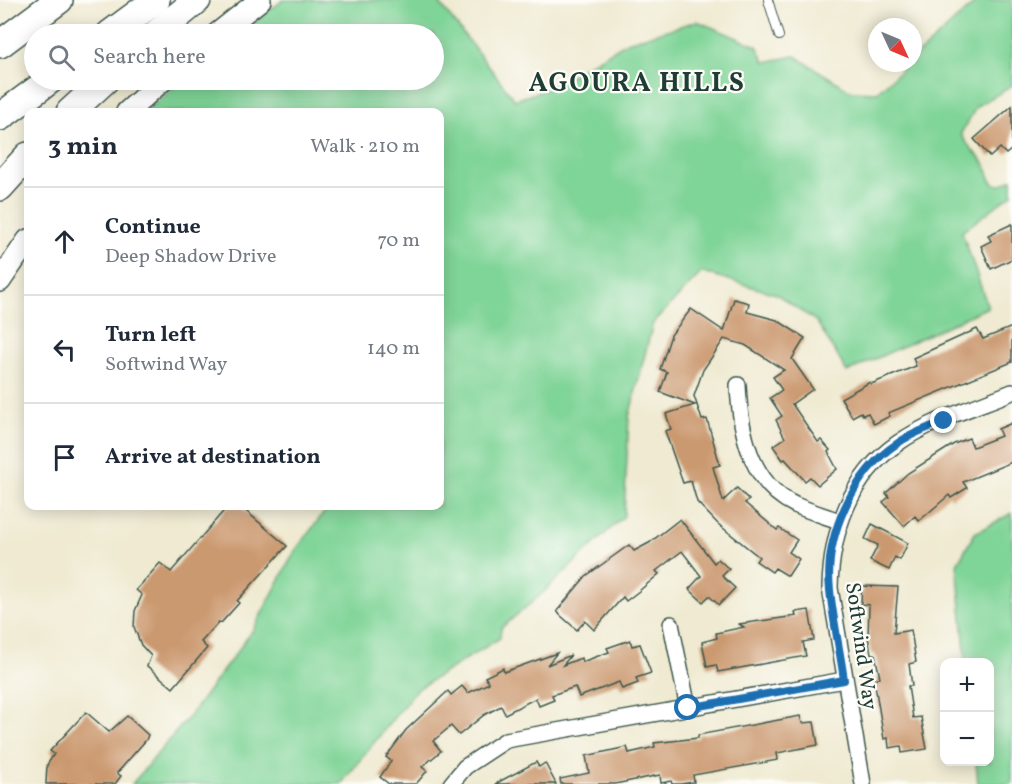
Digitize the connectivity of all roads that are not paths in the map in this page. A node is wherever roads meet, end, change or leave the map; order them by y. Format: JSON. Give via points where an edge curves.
{"nodes":[{"id":1,"x":59,"y":0,"type":"edge"},
{"id":2,"x":156,"y":0,"type":"edge"},
{"id":3,"x":197,"y":0,"type":"edge"},
{"id":4,"x":260,"y":0,"type":"edge"},
{"id":5,"x":768,"y":0,"type":"edge"},
{"id":6,"x":27,"y":24,"type":"edge"},
{"id":7,"x":124,"y":24,"type":"edge"},
{"id":8,"x":168,"y":24,"type":"edge"},
{"id":9,"x":230,"y":24,"type":"edge"},
{"id":10,"x":24,"y":26,"type":"edge"},
{"id":11,"x":779,"y":36,"type":"dead end"},
{"id":12,"x":0,"y":44,"type":"edge"},
{"id":13,"x":36,"y":90,"type":"edge"},
{"id":14,"x":94,"y":90,"type":"edge"},
{"id":15,"x":152,"y":90,"type":"edge"},
{"id":16,"x":74,"y":108,"type":"edge"},
{"id":17,"x":132,"y":108,"type":"edge"},
{"id":18,"x":0,"y":117,"type":"edge"},
{"id":19,"x":24,"y":160,"type":"edge"},
{"id":20,"x":0,"y":187,"type":"edge"},
{"id":21,"x":24,"y":246,"type":"edge"},
{"id":22,"x":0,"y":281,"type":"edge"},
{"id":23,"x":738,"y":385,"type":"dead end"},
{"id":24,"x":1012,"y":392,"type":"edge"},
{"id":25,"x":839,"y":521,"type":"junction"},
{"id":26,"x":671,"y":624,"type":"dead end"},
{"id":27,"x":844,"y":680,"type":"junction"},
{"id":28,"x":688,"y":708,"type":"junction"},
{"id":29,"x":451,"y":784,"type":"edge"},
{"id":30,"x":863,"y":784,"type":"edge"}],
"edges":[{"from":1,"to":6,"type":"highway"},
{"from":2,"to":7,"type":"highway"},
{"from":3,"to":8,"type":"highway"},
{"from":4,"to":9,"type":"street"},
{"from":5,"to":11,"type":"lane"},
{"from":10,"to":12,"type":"highway"},
{"from":13,"to":18,"type":"highway"},
{"from":14,"to":16,"type":"highway"},
{"from":15,"to":17,"type":"street"},
{"from":19,"to":20,"type":"highway"},
{"from":21,"to":22,"type":"street"},
{"from":23,"to":25,"type":"street","via":[[744,438],[755,467],[776,493],[794,505]]},
{"from":24,"to":25,"type":"street","name":"Softwind Way","via":[[897,443],[864,477]]},
{"from":25,"to":27,"type":"street","name":"Softwind Way","via":[[831,557],[830,588]]},
{"from":26,"to":28,"type":"street"},
{"from":27,"to":28,"type":"street"},
{"from":27,"to":30,"type":"street","name":"Softwind Way"},
{"from":28,"to":29,"type":"street","via":[[506,740],[465,767]]}]}
